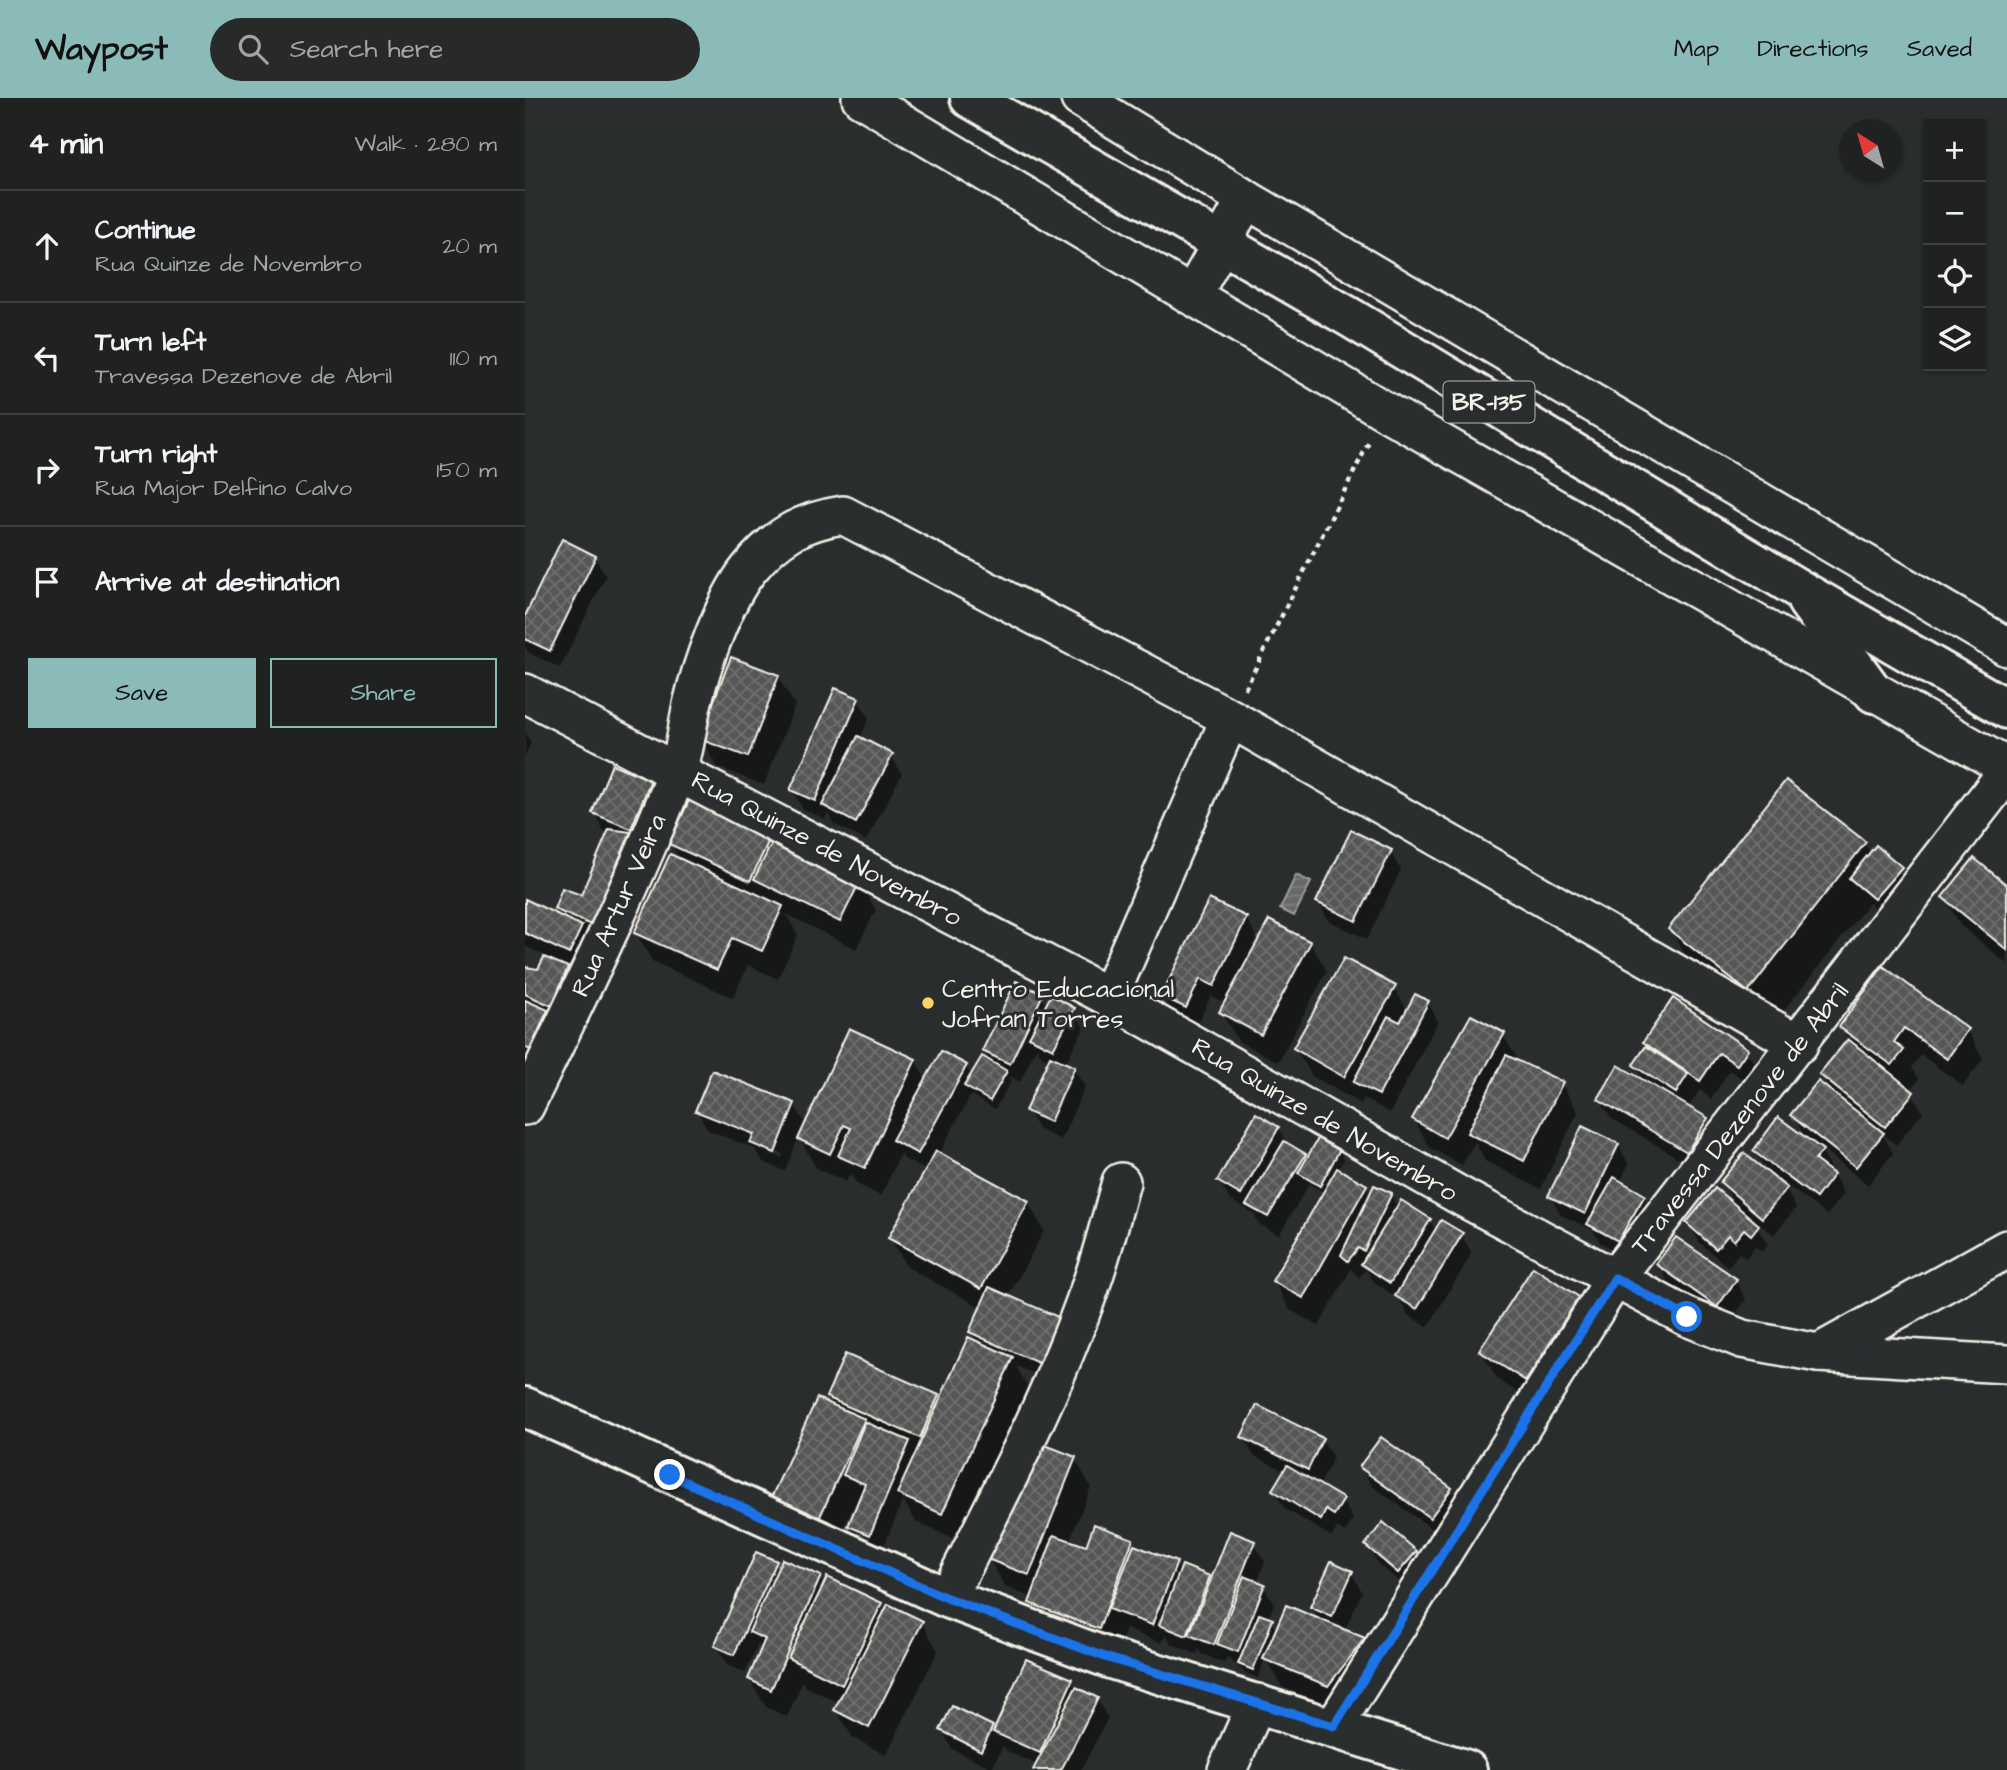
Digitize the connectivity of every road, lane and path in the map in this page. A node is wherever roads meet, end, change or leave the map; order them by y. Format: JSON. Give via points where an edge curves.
{"nodes":[{"id":1,"x":861,"y":98,"type":"edge"},
{"id":2,"x":970,"y":98,"type":"edge"},
{"id":3,"x":1080,"y":98,"type":"edge"},
{"id":4,"x":1246,"y":200,"type":"junction"},
{"id":5,"x":1221,"y":243,"type":"junction"},
{"id":6,"x":1192,"y":296,"type":"junction"},
{"id":7,"x":1385,"y":411,"type":"junction"},
{"id":8,"x":1797,"y":588,"type":"junction"},
{"id":9,"x":2007,"y":646,"type":"edge"},
{"id":10,"x":525,"y":693,"type":"edge"},
{"id":11,"x":1874,"y":693,"type":"junction"},
{"id":12,"x":2007,"y":709,"type":"edge"},
{"id":13,"x":1230,"y":718,"type":"junction"},
{"id":14,"x":678,"y":770,"type":"junction"},
{"id":15,"x":2007,"y":770,"type":"edge"},
{"id":16,"x":1109,"y":997,"type":"junction"},
{"id":17,"x":1799,"y":1044,"type":"junction"},
{"id":18,"x":525,"y":1106,"type":"edge"},
{"id":19,"x":1121,"y":1182,"type":"dead end"},
{"id":20,"x":2007,"y":1249,"type":"edge"},
{"id":21,"x":1615,"y":1278,"type":"junction"},
{"id":22,"x":1818,"y":1353,"type":"junction"},
{"id":23,"x":2007,"y":1364,"type":"edge"},
{"id":24,"x":525,"y":1407,"type":"edge"},
{"id":25,"x":947,"y":1598,"type":"junction"},
{"id":26,"x":1257,"y":1703,"type":"junction"},
{"id":27,"x":1334,"y":1726,"type":"junction"},
{"id":28,"x":1227,"y":1770,"type":"edge"},
{"id":29,"x":1467,"y":1770,"type":"edge"}],
"edges":[{"from":1,"to":6,"type":"street"},
{"from":2,"to":5,"type":"main road","number":"BR-135"},
{"from":3,"to":4,"type":"street"},
{"from":4,"to":5,"type":"street"},
{"from":4,"to":9,"type":"street"},
{"from":5,"to":6,"type":"street"},
{"from":5,"to":8,"type":"main road","number":"BR-135"},
{"from":6,"to":7,"type":"street"},
{"from":7,"to":11,"type":"street"},
{"from":7,"to":13,"type":"path"},
{"from":8,"to":11,"type":"main road"},
{"from":8,"to":12,"type":"main road","number":"BR-135"},
{"from":10,"to":14,"type":"street","name":"Rua Quinze de Novembro"},
{"from":11,"to":15,"type":"street"},
{"from":13,"to":14,"type":"street","name":"Rua Artur Veira","via":[[843,515],[812,520],[783,536],[748,570],[712,638]]},
{"from":13,"to":16,"type":"street"},
{"from":13,"to":17,"type":"street"},
{"from":14,"to":16,"type":"street","name":"Rua Quinze de Novembro"},
{"from":14,"to":18,"type":"street","name":"Rua Artur Veira"},
{"from":15,"to":17,"type":"street","name":"Travessa Dezenove de Abril"},
{"from":16,"to":21,"type":"street","name":"Rua Quinze de Novembro"},
{"from":17,"to":21,"type":"street","name":"Travessa Dezenove de Abril"},
{"from":19,"to":25,"type":"street","via":[[1094,1278],[1067,1349]]},
{"from":20,"to":22,"type":"street"},
{"from":21,"to":22,"type":"street","name":"Rua Quinze de Novembro","via":[[1687,1317],[1742,1339]]},
{"from":21,"to":27,"type":"street","name":"Travessa Dezenove de Abril"},
{"from":22,"to":23,"type":"street","name":"Rua Quinze de Novembro"},
{"from":24,"to":25,"type":"main road"},
{"from":25,"to":26,"type":"main road","via":[[1108,1658]]},
{"from":26,"to":27,"type":"main road"},
{"from":26,"to":28,"type":"street"},
{"from":27,"to":29,"type":"main road"}]}
